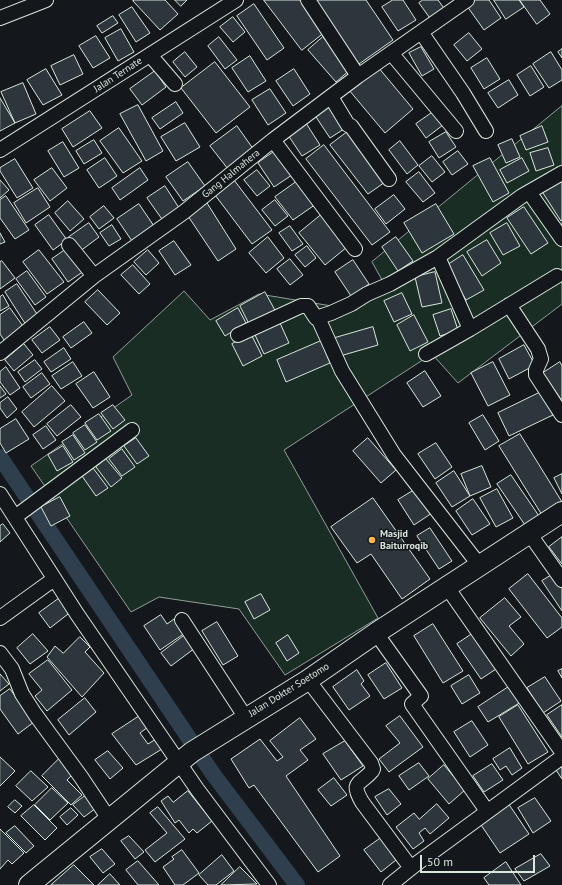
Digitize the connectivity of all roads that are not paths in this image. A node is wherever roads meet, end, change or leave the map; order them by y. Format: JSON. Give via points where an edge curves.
{"nodes":[{"id":1,"x":46,"y":0,"type":"edge"},
{"id":2,"x":236,"y":0,"type":"edge"},
{"id":3,"x":308,"y":0,"type":"edge"},
{"id":4,"x":467,"y":0,"type":"edge"},
{"id":5,"x":0,"y":18,"type":"edge"},
{"id":6,"x":421,"y":32,"type":"junction"},
{"id":7,"x":150,"y":54,"type":"junction"},
{"id":8,"x":392,"y":54,"type":"junction"},
{"id":9,"x":358,"y":76,"type":"junction"},
{"id":10,"x":175,"y":84,"type":"dead end"},
{"id":11,"x":331,"y":97,"type":"junction"},
{"id":12,"x":456,"y":131,"type":"dead end"},
{"id":13,"x":486,"y":131,"type":"dead end"},
{"id":14,"x":273,"y":140,"type":"junction"},
{"id":15,"x":0,"y":150,"type":"edge"},
{"id":16,"x":562,"y":173,"type":"edge"},
{"id":17,"x":389,"y":179,"type":"dead end"},
{"id":18,"x":529,"y":192,"type":"junction"},
{"id":19,"x":562,"y":239,"type":"edge"},
{"id":20,"x":69,"y":245,"type":"dead end"},
{"id":21,"x":355,"y":249,"type":"dead end"},
{"id":22,"x":438,"y":256,"type":"junction"},
{"id":23,"x":94,"y":276,"type":"junction"},
{"id":24,"x":557,"y":276,"type":"dead end"},
{"id":25,"x":509,"y":305,"type":"junction"},
{"id":26,"x":316,"y":318,"type":"junction"},
{"id":27,"x":470,"y":329,"type":"junction"},
{"id":28,"x":238,"y":335,"type":"dead end"},
{"id":29,"x":0,"y":353,"type":"edge"},
{"id":30,"x":426,"y":354,"type":"dead end"},
{"id":31,"x":562,"y":415,"type":"edge"},
{"id":32,"x":132,"y":430,"type":"dead end"},
{"id":33,"x":0,"y":494,"type":"edge"},
{"id":34,"x":562,"y":512,"type":"edge"},
{"id":35,"x":19,"y":514,"type":"junction"},
{"id":36,"x":529,"y":533,"type":"junction"},
{"id":37,"x":480,"y":566,"type":"junction"},
{"id":38,"x":54,"y":579,"type":"junction"},
{"id":39,"x":562,"y":580,"type":"edge"},
{"id":40,"x":448,"y":587,"type":"junction"},
{"id":41,"x":0,"y":618,"type":"edge"},
{"id":42,"x":182,"y":620,"type":"dead end"},
{"id":43,"x":376,"y":633,"type":"junction"},
{"id":44,"x":0,"y":652,"type":"edge"},
{"id":45,"x":308,"y":680,"type":"junction"},
{"id":46,"x":246,"y":718,"type":"junction"},
{"id":47,"x":562,"y":752,"type":"edge"},
{"id":48,"x":185,"y":756,"type":"junction"},
{"id":49,"x":562,"y":756,"type":"edge"},
{"id":50,"x":487,"y":811,"type":"junction"},
{"id":51,"x":109,"y":819,"type":"junction"},
{"id":52,"x":411,"y":868,"type":"junction"},
{"id":53,"x":30,"y":885,"type":"edge"},
{"id":54,"x":269,"y":885,"type":"edge"},
{"id":55,"x":390,"y":885,"type":"edge"}],
"edges":[{"from":1,"to":5,"type":"street"},
{"from":2,"to":7,"type":"street","name":"Jalan Ternate"},
{"from":3,"to":9,"type":"street"},
{"from":4,"to":6,"type":"street","name":"Gang Halmahera"},
{"from":6,"to":8,"type":"street","name":"Gang Halmahera"},
{"from":6,"to":13,"type":"street"},
{"from":7,"to":10,"type":"street"},
{"from":7,"to":15,"type":"street","name":"Jalan Ternate"},
{"from":8,"to":9,"type":"street","name":"Gang Halmahera"},
{"from":8,"to":12,"type":"street"},
{"from":9,"to":11,"type":"street","name":"Gang Halmahera"},
{"from":11,"to":14,"type":"street","name":"Gang Halmahera"},
{"from":11,"to":17,"type":"street","via":[[348,125]]},
{"from":14,"to":21,"type":"street"},
{"from":14,"to":23,"type":"street","name":"Gang Halmahera","via":[[184,212]]},
{"from":16,"to":18,"type":"street"},
{"from":18,"to":19,"type":"street"},
{"from":18,"to":22,"type":"street"},
{"from":20,"to":23,"type":"street"},
{"from":22,"to":26,"type":"street","via":[[351,304]]},
{"from":22,"to":27,"type":"street"},
{"from":23,"to":29,"type":"street","name":"Gang Halmahera"},
{"from":24,"to":25,"type":"street"},
{"from":25,"to":27,"type":"street"},
{"from":25,"to":31,"type":"street","via":[[538,349],[541,358],[536,375]]},
{"from":26,"to":28,"type":"street","via":[[308,306],[301,306]]},
{"from":26,"to":37,"type":"street","via":[[342,371],[394,455]]},
{"from":27,"to":30,"type":"street"},
{"from":32,"to":35,"type":"street"},
{"from":33,"to":35,"type":"street"},
{"from":34,"to":36,"type":"street","name":"Jalan Dokter Soetomo"},
{"from":35,"to":38,"type":"street"},
{"from":36,"to":37,"type":"street","name":"Jalan Dokter Soetomo"},
{"from":36,"to":39,"type":"street"},
{"from":37,"to":40,"type":"street","name":"Jalan Dokter Soetomo"},
{"from":38,"to":41,"type":"street"},
{"from":38,"to":48,"type":"street"},
{"from":40,"to":43,"type":"street","name":"Jalan Dokter Soetomo"},
{"from":40,"to":47,"type":"street"},
{"from":42,"to":46,"type":"street"},
{"from":43,"to":45,"type":"street","name":"Jalan Dokter Soetomo"},
{"from":43,"to":50,"type":"street","via":[[421,696],[412,704]]},
{"from":44,"to":51,"type":"street","via":[[12,669],[22,694],[35,714],[82,777]]},
{"from":45,"to":46,"type":"street","name":"Jalan Dokter Soetomo"},
{"from":45,"to":52,"type":"street","via":[[371,764],[373,769],[358,784],[357,794]]},
{"from":46,"to":48,"type":"street","name":"Jalan Dokter Soetomo"},
{"from":48,"to":51,"type":"street","name":"Jalan Dokter Soetomo"},
{"from":48,"to":54,"type":"street","via":[[197,789]]},
{"from":49,"to":50,"type":"street"},
{"from":50,"to":52,"type":"street"},
{"from":51,"to":53,"type":"street","name":"Jalan Dokter Soetomo"},
{"from":52,"to":55,"type":"street"}]}
